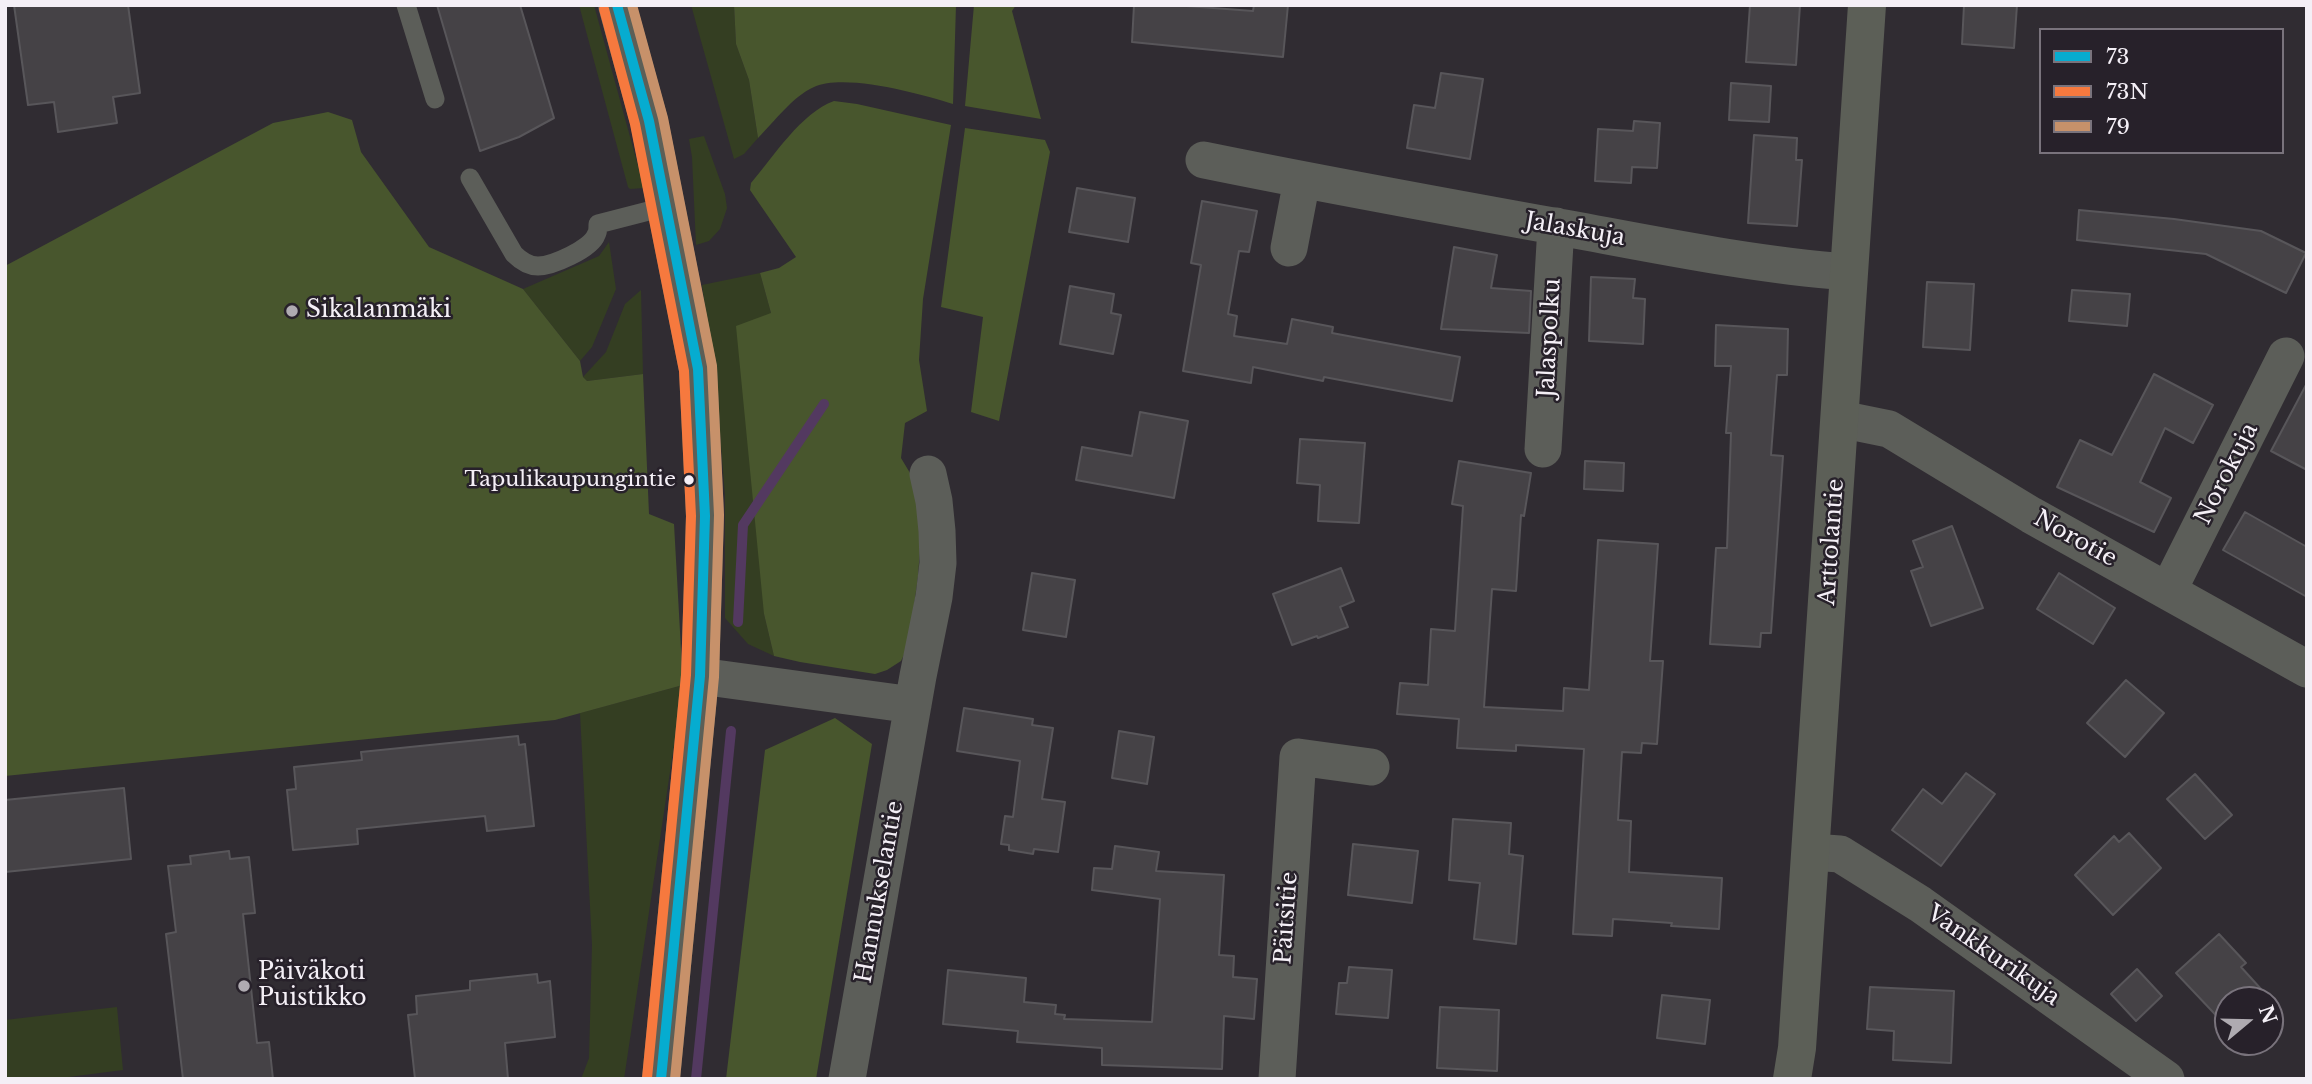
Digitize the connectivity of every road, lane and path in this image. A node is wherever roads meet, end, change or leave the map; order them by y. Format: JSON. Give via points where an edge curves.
{"nodes":[{"id":1,"x":406,"y":5,"type":"edge"},
{"id":2,"x":617,"y":5,"type":"edge"},
{"id":3,"x":1867,"y":5,"type":"edge"},
{"id":4,"x":435,"y":99,"type":"dead end"},
{"id":5,"x":1204,"y":160,"type":"dead end"},
{"id":6,"x":470,"y":178,"type":"dead end"},
{"id":7,"x":1302,"y":180,"type":"junction"},
{"id":8,"x":668,"y":206,"type":"junction"},
{"id":9,"x":1556,"y":226,"type":"junction"},
{"id":10,"x":1289,"y":248,"type":"dead end"},
{"id":11,"x":1849,"y":272,"type":"junction"},
{"id":12,"x":2286,"y":356,"type":"dead end"},
{"id":13,"x":1840,"y":419,"type":"junction"},
{"id":14,"x":1543,"y":449,"type":"dead end"},
{"id":15,"x":928,"y":474,"type":"dead end"},
{"id":16,"x":2168,"y":591,"type":"junction"},
{"id":17,"x":2307,"y":668,"type":"edge"},
{"id":18,"x":700,"y":676,"type":"junction"},
{"id":19,"x":913,"y":705,"type":"junction"},
{"id":20,"x":1371,"y":767,"type":"dead end"},
{"id":21,"x":1811,"y":852,"type":"junction"},
{"id":22,"x":661,"y":1079,"type":"edge"},
{"id":23,"x":847,"y":1079,"type":"edge"},
{"id":24,"x":1277,"y":1079,"type":"edge"},
{"id":25,"x":1792,"y":1079,"type":"edge"},
{"id":26,"x":2166,"y":1079,"type":"edge"}],
"edges":[{"from":1,"to":4,"type":"lane"},
{"from":2,"to":8,"type":"main road"},
{"from":3,"to":11,"type":"main road","name":"Arttolantie"},
{"from":5,"to":7,"type":"street","name":"Jalaskuja"},
{"from":6,"to":8,"type":"lane","via":[[514,254],[536,266],[586,247],[596,237],[598,224]]},
{"from":7,"to":9,"type":"street","name":"Jalaskuja"},
{"from":7,"to":10,"type":"street"},
{"from":8,"to":18,"type":"main road","via":[[698,369],[705,516]]},
{"from":9,"to":11,"type":"street","name":"Jalaskuja","via":[[1794,267]]},
{"from":9,"to":14,"type":"street","name":"Jalaspolku"},
{"from":11,"to":13,"type":"main road","name":"Arttolantie"},
{"from":12,"to":16,"type":"street","name":"Norokuja"},
{"from":13,"to":16,"type":"street","name":"Norotie","via":[[1889,429]]},
{"from":13,"to":21,"type":"main road","name":"Arttolantie"},
{"from":15,"to":19,"type":"street","name":"Hannukselantie","via":[[937,563]]},
{"from":16,"to":17,"type":"street","name":"Norotie"},
{"from":18,"to":19,"type":"street"},
{"from":18,"to":22,"type":"main road"},
{"from":19,"to":23,"type":"street","name":"Hannukselantie"},
{"from":20,"to":24,"type":"street","name":"Päitsitie","via":[[1292,752]]},
{"from":21,"to":25,"type":"main road","name":"Arttolantie"},
{"from":21,"to":26,"type":"street","name":"Vankkurikuja","via":[[1840,854],[1856,863]]}]}
